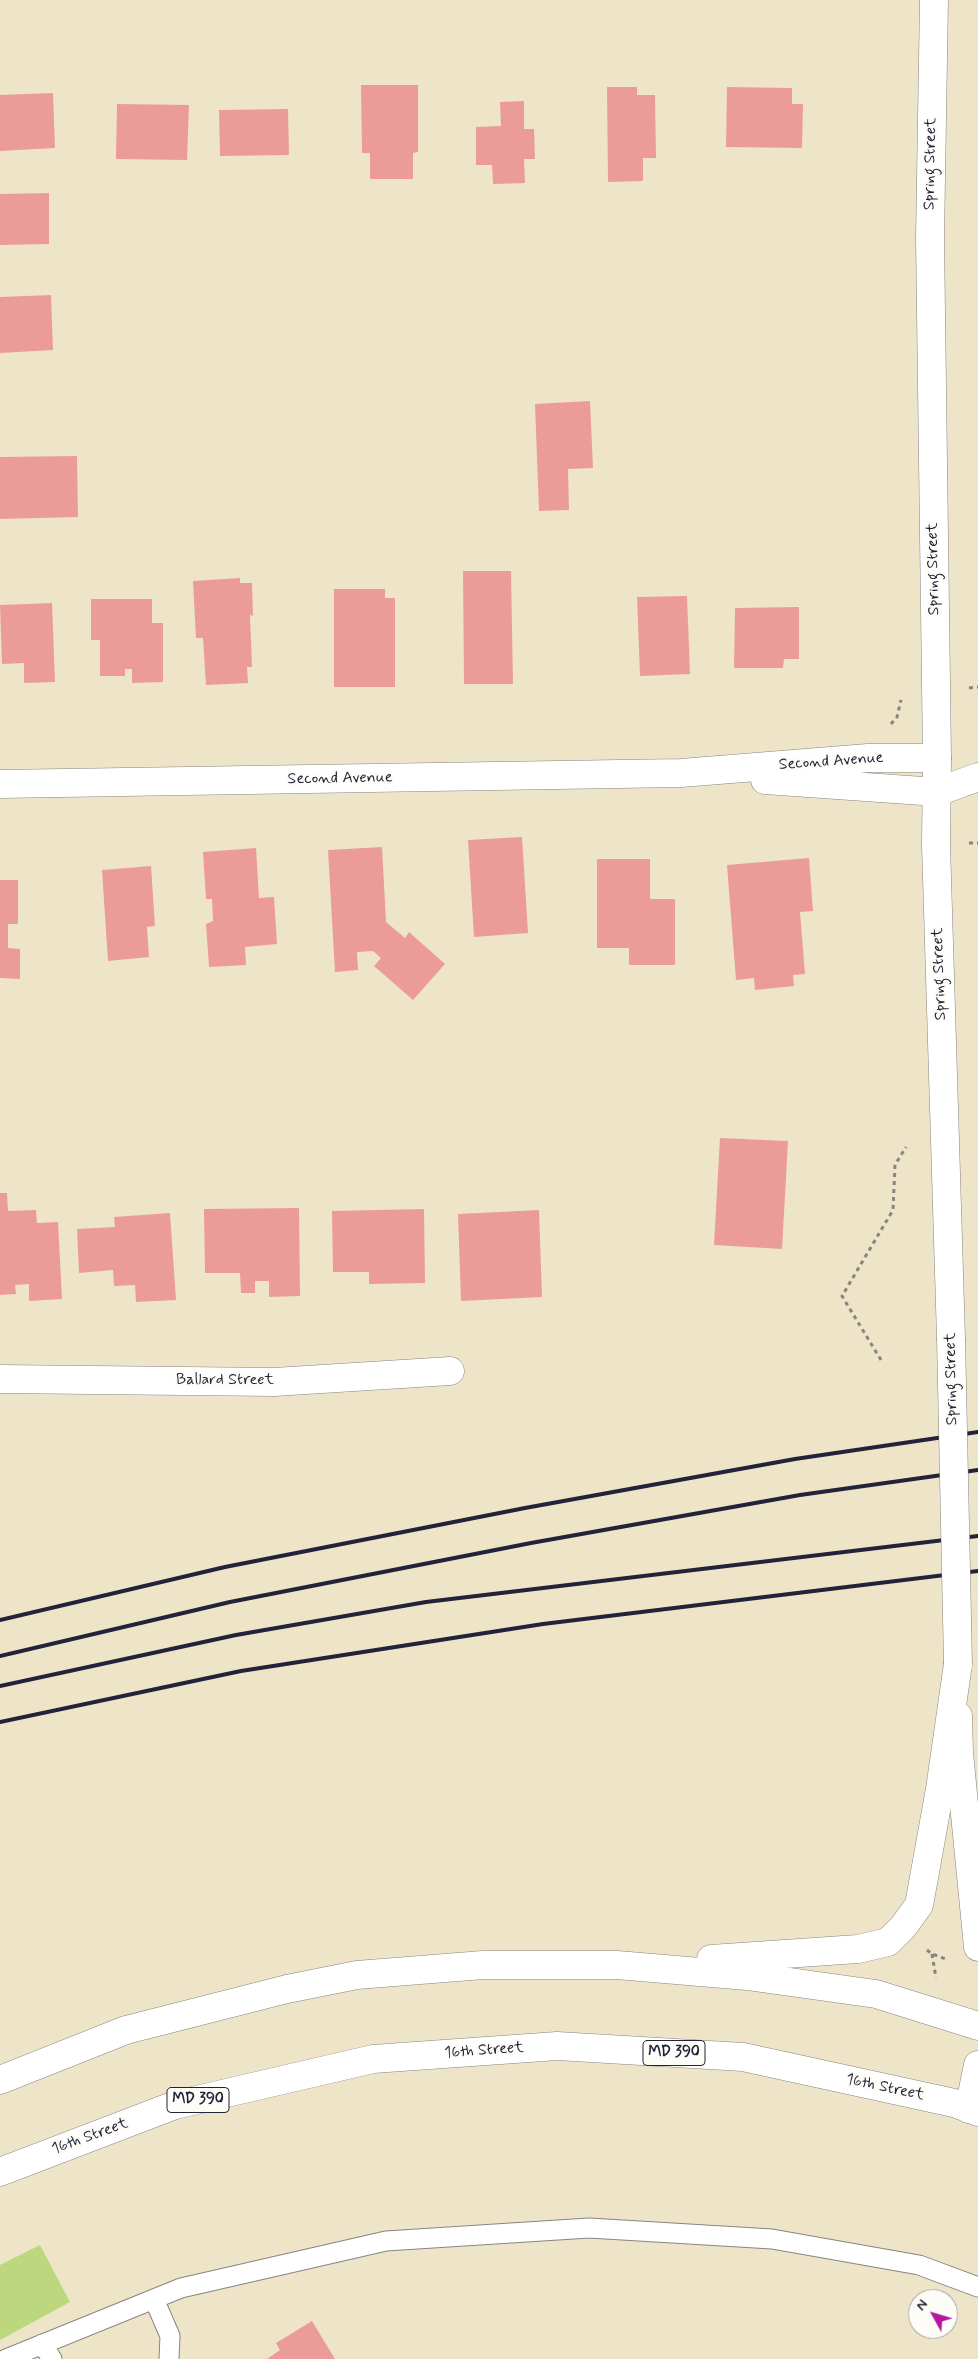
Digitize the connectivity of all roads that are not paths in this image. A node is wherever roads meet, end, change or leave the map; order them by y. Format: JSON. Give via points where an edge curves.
{"nodes":[{"id":1,"x":934,"y":0,"type":"edge"},
{"id":2,"x":937,"y":758,"type":"junction"},
{"id":3,"x":681,"y":773,"type":"junction"},
{"id":4,"x":978,"y":773,"type":"edge"},
{"id":5,"x":978,"y":778,"type":"edge"},
{"id":6,"x":0,"y":784,"type":"edge"},
{"id":7,"x":937,"y":792,"type":"junction"},
{"id":8,"x":450,"y":1371,"type":"dead end"},
{"id":9,"x":0,"y":1379,"type":"edge"},
{"id":10,"x":958,"y":1664,"type":"junction"},
{"id":11,"x":978,"y":1947,"type":"edge"},
{"id":12,"x":617,"y":1965,"type":"junction"},
{"id":13,"x":978,"y":2026,"type":"edge"},
{"id":14,"x":978,"y":2065,"type":"edge"},
{"id":15,"x":0,"y":2080,"type":"edge"},
{"id":16,"x":975,"y":2107,"type":"edge"},
{"id":17,"x":29,"y":2159,"type":"junction"},
{"id":18,"x":0,"y":2160,"type":"edge"},
{"id":19,"x":0,"y":2172,"type":"edge"},
{"id":20,"x":978,"y":2287,"type":"edge"},
{"id":21,"x":154,"y":2299,"type":"junction"},
{"id":22,"x":47,"y":2352,"type":"edge"},
{"id":23,"x":6,"y":2359,"type":"edge"},
{"id":24,"x":169,"y":2359,"type":"edge"}],
"edges":[{"from":1,"to":2,"type":"main road","name":"Spring Street","via":[[930,238]]},
{"from":2,"to":3,"type":"main road","name":"Second Avenue","via":[[868,758]]},
{"from":2,"to":4,"type":"main road","name":"Second Avenue"},
{"from":2,"to":7,"type":"main road","name":"Spring Street"},
{"from":3,"to":6,"type":"main road","name":"Second Avenue"},
{"from":3,"to":7,"type":"main road","name":"Second Avenue"},
{"from":5,"to":7,"type":"main road","name":"Second Avenue"},
{"from":7,"to":10,"type":"main road","name":"Spring Street","bridge":true,"via":[[936,864]]},
{"from":8,"to":9,"type":"main road","name":"Ballard Street","via":[[274,1382]]},
{"from":10,"to":11,"type":"main road","name":"Spring Street","via":[[959,1753]]},
{"from":10,"to":12,"type":"main road","via":[[919,1905],[888,1942],[858,1949]]},
{"from":12,"to":13,"type":"main road","via":[[747,1976],[876,1994]]},
{"from":12,"to":15,"type":"main road","via":[[483,1965],[357,1975],[287,1989],[126,2030]]},
{"from":14,"to":16,"type":"main road"},
{"from":16,"to":17,"type":"main road","name":"16th Street","number":"MD 390","via":[[743,2057],[557,2046],[373,2059],[175,2105]]},
{"from":17,"to":18,"type":"main road"},
{"from":17,"to":19,"type":"main road","name":"16th Street","number":"MD 390"},
{"from":20,"to":21,"type":"lane","via":[[919,2266],[772,2240],[589,2228],[386,2241],[180,2288]]},
{"from":21,"to":22,"type":"lane"},
{"from":21,"to":24,"type":"lane","via":[[170,2336]]},
{"from":22,"to":23,"type":"lane"}]}
